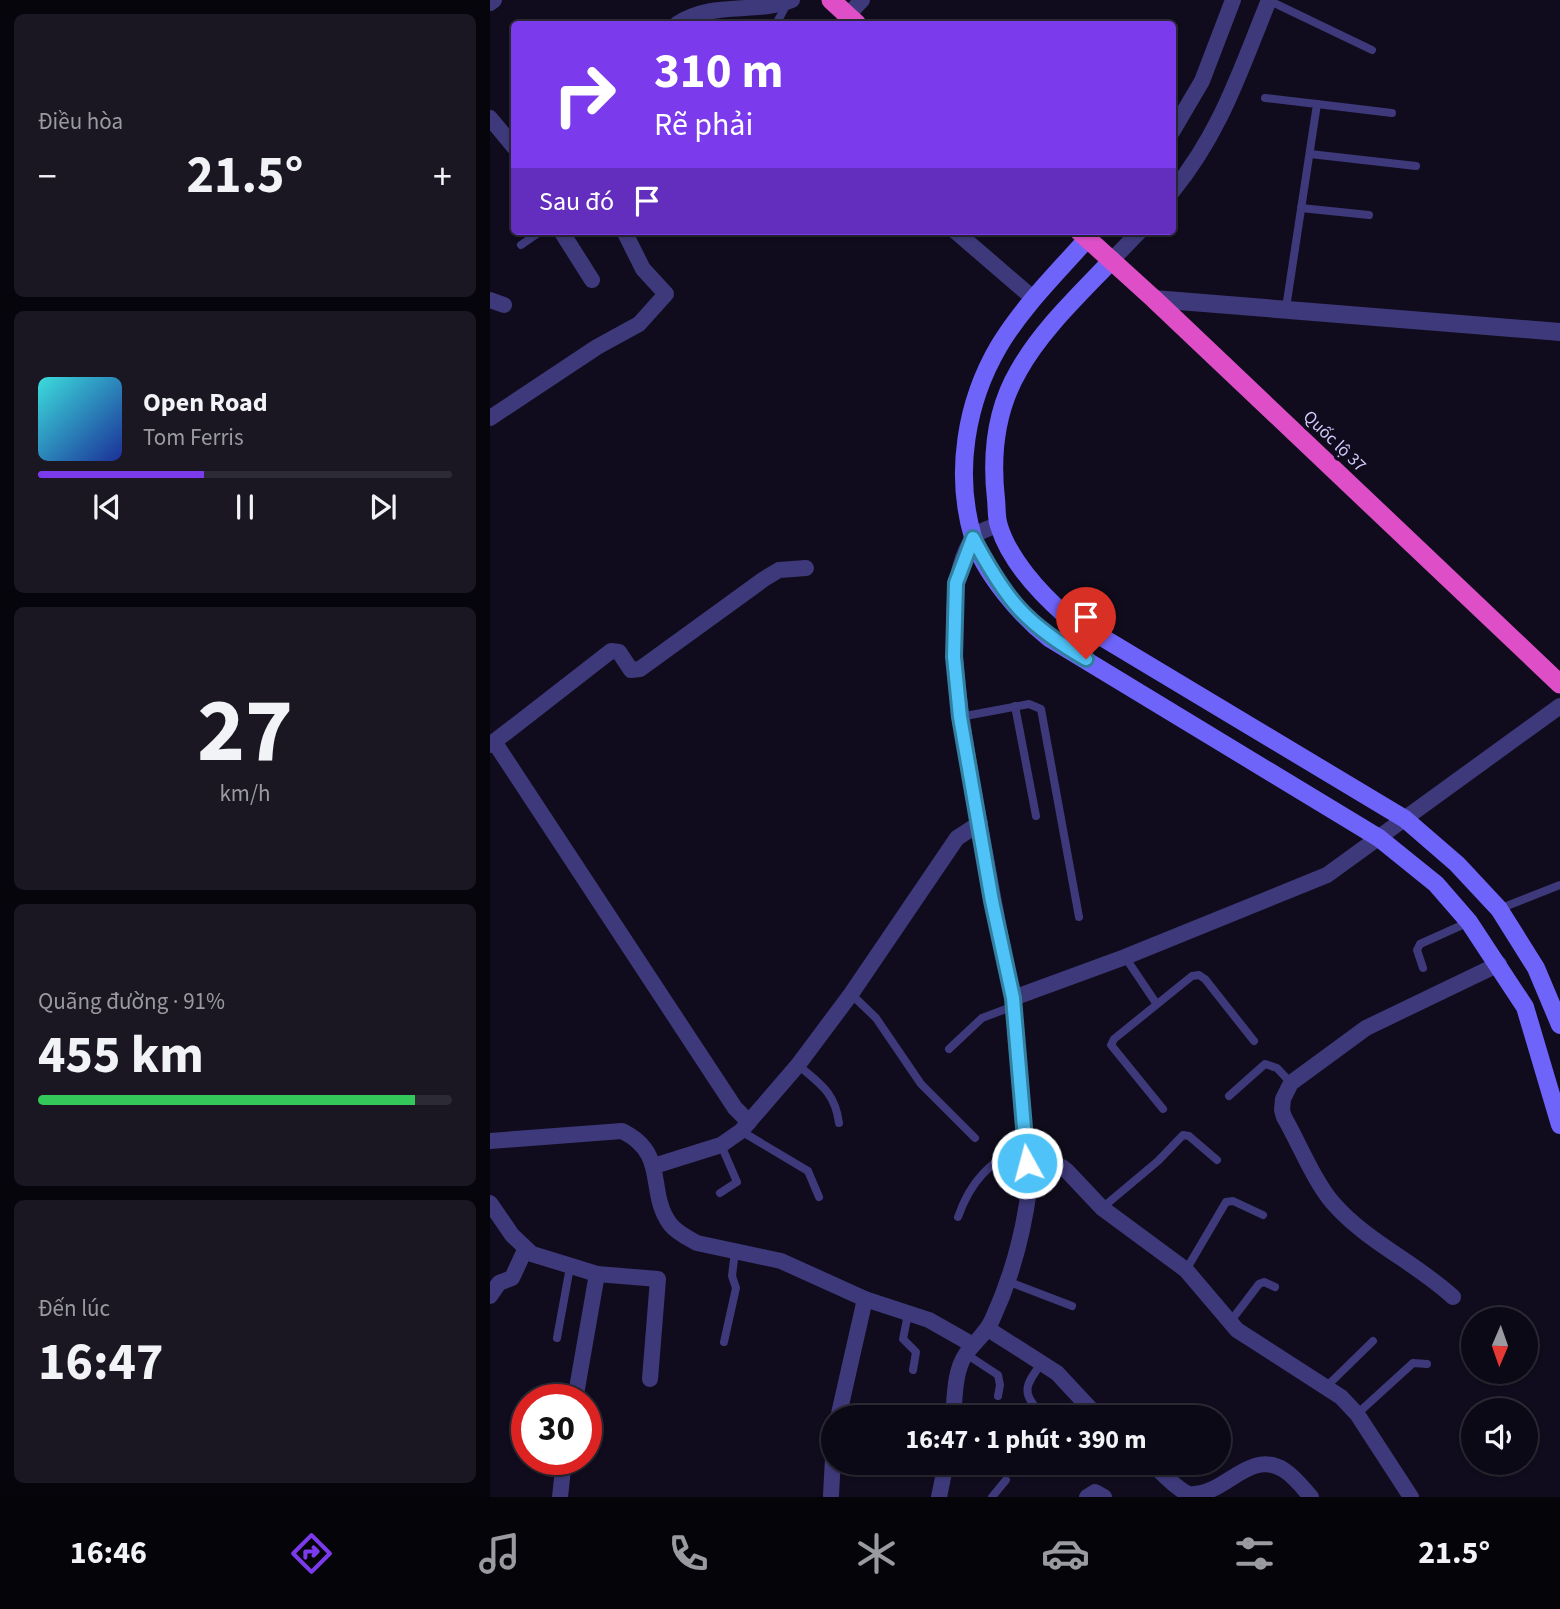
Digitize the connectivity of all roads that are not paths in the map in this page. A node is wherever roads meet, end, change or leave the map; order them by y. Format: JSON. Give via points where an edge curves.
{"nodes":[{"id":1,"x":494,"y":0,"type":"edge"},
{"id":2,"x":831,"y":0,"type":"edge"},
{"id":3,"x":862,"y":0,"type":"edge"},
{"id":4,"x":1233,"y":0,"type":"edge"},
{"id":5,"x":1268,"y":0,"type":"edge"},
{"id":6,"x":790,"y":1,"type":"edge"},
{"id":7,"x":490,"y":3,"type":"edge"},
{"id":8,"x":852,"y":20,"type":"edge"},
{"id":9,"x":682,"y":21,"type":"edge"},
{"id":10,"x":778,"y":21,"type":"edge"},
{"id":11,"x":1373,"y":50,"type":"dead end"},
{"id":12,"x":1265,"y":98,"type":"dead end"},
{"id":13,"x":1317,"y":104,"type":"junction"},
{"id":14,"x":1392,"y":113,"type":"dead end"},
{"id":15,"x":490,"y":118,"type":"edge"},
{"id":16,"x":1176,"y":125,"type":"edge"},
{"id":17,"x":511,"y":143,"type":"edge"},
{"id":18,"x":1310,"y":154,"type":"junction"},
{"id":19,"x":1416,"y":166,"type":"dead end"},
{"id":20,"x":1176,"y":187,"type":"edge"},
{"id":21,"x":1301,"y":208,"type":"junction"},
{"id":22,"x":1369,"y":215,"type":"dead end"},
{"id":23,"x":535,"y":235,"type":"edge"},
{"id":24,"x":564,"y":235,"type":"edge"},
{"id":25,"x":626,"y":235,"type":"edge"},
{"id":26,"x":960,"y":235,"type":"edge"},
{"id":27,"x":1136,"y":235,"type":"edge"},
{"id":28,"x":1088,"y":236,"type":"edge"},
{"id":29,"x":521,"y":245,"type":"dead end"},
{"id":30,"x":1111,"y":260,"type":"junction"},
{"id":31,"x":592,"y":280,"type":"dead end"},
{"id":32,"x":1034,"y":299,"type":"junction"},
{"id":33,"x":1154,"y":299,"type":"junction"},
{"id":34,"x":1286,"y":310,"type":"junction"},
{"id":35,"x":1560,"y":332,"type":"edge"},
{"id":36,"x":490,"y":418,"type":"edge"},
{"id":37,"x":987,"y":530,"type":"junction"},
{"id":38,"x":806,"y":568,"type":"dead end"},
{"id":39,"x":1560,"y":684,"type":"edge"},
{"id":40,"x":1015,"y":706,"type":"junction"},
{"id":41,"x":1560,"y":706,"type":"edge"},
{"id":42,"x":960,"y":717,"type":"junction"},
{"id":43,"x":492,"y":744,"type":"edge"},
{"id":44,"x":1036,"y":816,"type":"dead end"},
{"id":45,"x":1405,"y":819,"type":"junction"},
{"id":46,"x":980,"y":822,"type":"junction"},
{"id":47,"x":1379,"y":838,"type":"junction"},
{"id":48,"x":1560,"y":885,"type":"edge"},
{"id":49,"x":1499,"y":909,"type":"junction"},
{"id":50,"x":1079,"y":917,"type":"dead end"},
{"id":51,"x":1469,"y":922,"type":"junction"},
{"id":52,"x":1125,"y":957,"type":"junction"},
{"id":53,"x":1499,"y":964,"type":"junction"},
{"id":54,"x":1423,"y":968,"type":"dead end"},
{"id":55,"x":851,"y":994,"type":"junction"},
{"id":56,"x":1013,"y":1002,"type":"junction"},
{"id":57,"x":1156,"y":1003,"type":"junction"},
{"id":58,"x":1560,"y":1025,"type":"edge"},
{"id":59,"x":1254,"y":1041,"type":"dead end"},
{"id":60,"x":949,"y":1049,"type":"dead end"},
{"id":61,"x":798,"y":1065,"type":"junction"},
{"id":62,"x":1291,"y":1083,"type":"junction"},
{"id":63,"x":1229,"y":1096,"type":"dead end"},
{"id":64,"x":1163,"y":1109,"type":"dead end"},
{"id":65,"x":839,"y":1123,"type":"dead end"},
{"id":66,"x":1560,"y":1125,"type":"edge"},
{"id":67,"x":745,"y":1127,"type":"junction"},
{"id":68,"x":975,"y":1138,"type":"dead end"},
{"id":69,"x":490,"y":1141,"type":"edge"},
{"id":70,"x":721,"y":1145,"type":"junction"},
{"id":71,"x":1024,"y":1145,"type":"junction"},
{"id":72,"x":1217,"y":1160,"type":"dead end"},
{"id":73,"x":654,"y":1166,"type":"junction"},
{"id":74,"x":1029,"y":1190,"type":"junction"},
{"id":75,"x":720,"y":1193,"type":"dead end"},
{"id":76,"x":819,"y":1197,"type":"dead end"},
{"id":77,"x":490,"y":1203,"type":"edge"},
{"id":78,"x":1102,"y":1208,"type":"junction"},
{"id":79,"x":1263,"y":1215,"type":"dead end"},
{"id":80,"x":958,"y":1217,"type":"dead end"},
{"id":81,"x":524,"y":1250,"type":"junction"},
{"id":82,"x":735,"y":1251,"type":"junction"},
{"id":83,"x":570,"y":1267,"type":"junction"},
{"id":84,"x":1186,"y":1270,"type":"junction"},
{"id":85,"x":597,"y":1274,"type":"junction"},
{"id":86,"x":1007,"y":1281,"type":"junction"},
{"id":87,"x":1275,"y":1287,"type":"dead end"},
{"id":88,"x":490,"y":1296,"type":"edge"},
{"id":89,"x":1452,"y":1297,"type":"dead end"},
{"id":90,"x":865,"y":1298,"type":"junction"},
{"id":91,"x":1072,"y":1306,"type":"dead end"},
{"id":92,"x":908,"y":1314,"type":"junction"},
{"id":93,"x":1230,"y":1322,"type":"junction"},
{"id":94,"x":988,"y":1329,"type":"junction"},
{"id":95,"x":557,"y":1338,"type":"dead end"},
{"id":96,"x":1373,"y":1341,"type":"dead end"},
{"id":97,"x":724,"y":1342,"type":"dead end"},
{"id":98,"x":970,"y":1350,"type":"junction"},
{"id":99,"x":1041,"y":1364,"type":"junction"},
{"id":100,"x":1427,"y":1364,"type":"dead end"},
{"id":101,"x":913,"y":1370,"type":"dead end"},
{"id":102,"x":650,"y":1379,"type":"dead end"},
{"id":103,"x":578,"y":1384,"type":"edge"},
{"id":104,"x":1326,"y":1387,"type":"junction"},
{"id":105,"x":998,"y":1396,"type":"dead end"},
{"id":106,"x":841,"y":1405,"type":"edge"},
{"id":107,"x":954,"y":1405,"type":"edge"},
{"id":108,"x":1033,"y":1405,"type":"edge"},
{"id":109,"x":1087,"y":1405,"type":"edge"},
{"id":110,"x":1357,"y":1414,"type":"junction"},
{"id":111,"x":562,"y":1475,"type":"edge"},
{"id":112,"x":832,"y":1475,"type":"edge"},
{"id":113,"x":944,"y":1475,"type":"edge"},
{"id":114,"x":1165,"y":1475,"type":"edge"},
{"id":115,"x":1006,"y":1480,"type":"dead end"},
{"id":116,"x":831,"y":1495,"type":"dead end"},
{"id":117,"x":560,"y":1497,"type":"edge"},
{"id":118,"x":940,"y":1497,"type":"edge"},
{"id":119,"x":992,"y":1497,"type":"edge"},
{"id":120,"x":1087,"y":1497,"type":"edge"},
{"id":121,"x":1104,"y":1497,"type":"edge"},
{"id":122,"x":1311,"y":1497,"type":"edge"},
{"id":123,"x":1411,"y":1497,"type":"edge"}],
"edges":[{"from":1,"to":7,"type":"street"},
{"from":2,"to":8,"type":"highway"},
{"from":3,"to":8,"type":"street"},
{"from":4,"to":16,"type":"street","via":[[1202,81]]},
{"from":5,"to":11,"type":"lane"},
{"from":5,"to":20,"type":"street","via":[[1220,121]]},
{"from":6,"to":9,"type":"street","via":[[762,8],[713,9]]},
{"from":6,"to":10,"type":"lane"},
{"from":12,"to":13,"type":"lane"},
{"from":13,"to":14,"type":"lane"},
{"from":13,"to":18,"type":"lane"},
{"from":15,"to":17,"type":"street"},
{"from":18,"to":19,"type":"lane"},
{"from":18,"to":21,"type":"lane"},
{"from":21,"to":22,"type":"lane"},
{"from":21,"to":34,"type":"lane"},
{"from":23,"to":29,"type":"lane"},
{"from":24,"to":31,"type":"street"},
{"from":25,"to":36,"type":"street","via":[[643,269],[666,294],[639,324]]},
{"from":26,"to":32,"type":"street"},
{"from":27,"to":30,"type":"street"},
{"from":28,"to":30,"type":"highway","name":"Quốc lộ 37"},
{"from":28,"to":32,"type":"main road"},
{"from":30,"to":33,"type":"highway","name":"Quốc lộ 37"},
{"from":30,"to":37,"type":"main road","via":[[1032,350],[1009,388],[1000,410]]},
{"from":32,"to":37,"type":"main road","via":[[986,371],[967,428],[965,476]]},
{"from":33,"to":34,"type":"street"},
{"from":33,"to":39,"type":"highway","name":"Quốc lộ 37"},
{"from":34,"to":35,"type":"street"},
{"from":37,"to":42,"type":"street","via":[[956,583],[954,657]]},
{"from":37,"to":45,"type":"main road","via":[[1065,615]]},
{"from":37,"to":47,"type":"main road","via":[[1008,597],[1049,638]]},
{"from":38,"to":43,"type":"street","via":[[779,570],[764,579],[637,671],[629,668],[619,652],[611,651]]},
{"from":40,"to":42,"type":"lane"},
{"from":40,"to":44,"type":"lane"},
{"from":40,"to":50,"type":"lane","via":[[1036,706],[1043,715]]},
{"from":41,"to":45,"type":"street"},
{"from":42,"to":46,"type":"street"},
{"from":43,"to":67,"type":"street"},
{"from":45,"to":47,"type":"street"},
{"from":45,"to":49,"type":"main road"},
{"from":46,"to":55,"type":"street","via":[[957,838]]},
{"from":46,"to":56,"type":"street"},
{"from":47,"to":51,"type":"main road","via":[[1436,884]]},
{"from":47,"to":52,"type":"street","via":[[1327,875]]},
{"from":48,"to":49,"type":"lane"},
{"from":49,"to":58,"type":"main road","via":[[1536,968]]},
{"from":51,"to":53,"type":"main road"},
{"from":51,"to":54,"type":"lane","via":[[1420,944],[1417,950]]},
{"from":52,"to":56,"type":"street"},
{"from":52,"to":57,"type":"lane"},
{"from":53,"to":62,"type":"street","via":[[1382,1018]]},
{"from":53,"to":66,"type":"main road","via":[[1525,1007]]},
{"from":55,"to":61,"type":"street"},
{"from":55,"to":68,"type":"lane","via":[[876,1018],[921,1084]]},
{"from":56,"to":60,"type":"lane","via":[[982,1018]]},
{"from":56,"to":71,"type":"street"},
{"from":57,"to":59,"type":"lane","via":[[1199,975]]},
{"from":57,"to":64,"type":"lane","via":[[1111,1045]]},
{"from":61,"to":65,"type":"lane","via":[[830,1093]]},
{"from":61,"to":67,"type":"street"},
{"from":62,"to":63,"type":"lane","via":[[1277,1068],[1265,1064]]},
{"from":62,"to":89,"type":"street","via":[[1282,1110],[1331,1201],[1374,1240],[1424,1272]]},
{"from":67,"to":70,"type":"street"},
{"from":67,"to":76,"type":"lane","via":[[808,1171]]},
{"from":69,"to":73,"type":"street","via":[[622,1130],[633,1136]]},
{"from":70,"to":73,"type":"street"},
{"from":70,"to":75,"type":"lane","via":[[737,1182]]},
{"from":71,"to":74,"type":"street"},
{"from":71,"to":80,"type":"lane","via":[[990,1165],[965,1196]]},
{"from":72,"to":78,"type":"lane","via":[[1183,1135]]},
{"from":73,"to":82,"type":"street","via":[[665,1214],[677,1231],[698,1242]]},
{"from":74,"to":78,"type":"street","via":[[1062,1167]]},
{"from":74,"to":86,"type":"street"},
{"from":77,"to":81,"type":"street"},
{"from":78,"to":84,"type":"street"},
{"from":79,"to":84,"type":"lane","via":[[1226,1202]]},
{"from":81,"to":83,"type":"street"},
{"from":81,"to":88,"type":"street","via":[[512,1278],[499,1283]]},
{"from":82,"to":90,"type":"street","via":[[781,1261]]},
{"from":82,"to":97,"type":"lane","via":[[732,1276],[736,1288]]},
{"from":83,"to":85,"type":"street"},
{"from":83,"to":95,"type":"lane"},
{"from":84,"to":93,"type":"street"},
{"from":85,"to":102,"type":"street","via":[[659,1280]]},
{"from":85,"to":103,"type":"street"},
{"from":86,"to":91,"type":"lane"},
{"from":86,"to":94,"type":"street"},
{"from":87,"to":93,"type":"lane","via":[[1259,1284]]},
{"from":90,"to":92,"type":"street"},
{"from":90,"to":106,"type":"street"},
{"from":92,"to":98,"type":"street","via":[[940,1326]]},
{"from":92,"to":101,"type":"lane","via":[[903,1339],[916,1352]]},
{"from":93,"to":104,"type":"street"},
{"from":94,"to":98,"type":"street"},
{"from":94,"to":99,"type":"street"},
{"from":96,"to":104,"type":"lane"},
{"from":98,"to":105,"type":"lane","via":[[998,1375]]},
{"from":98,"to":107,"type":"street","via":[[957,1379]]},
{"from":99,"to":108,"type":"lane","via":[[1028,1381]]},
{"from":99,"to":109,"type":"street","via":[[1057,1373]]},
{"from":100,"to":110,"type":"lane","via":[[1413,1363]]},
{"from":104,"to":110,"type":"street"},
{"from":110,"to":123,"type":"street"},
{"from":111,"to":117,"type":"street"},
{"from":112,"to":116,"type":"street"},
{"from":113,"to":118,"type":"street"},
{"from":114,"to":122,"type":"street","via":[[1186,1494],[1195,1496],[1221,1490],[1266,1465],[1281,1468]]},
{"from":115,"to":119,"type":"lane"},
{"from":120,"to":121,"type":"street","via":[[1095,1492]]}]}
